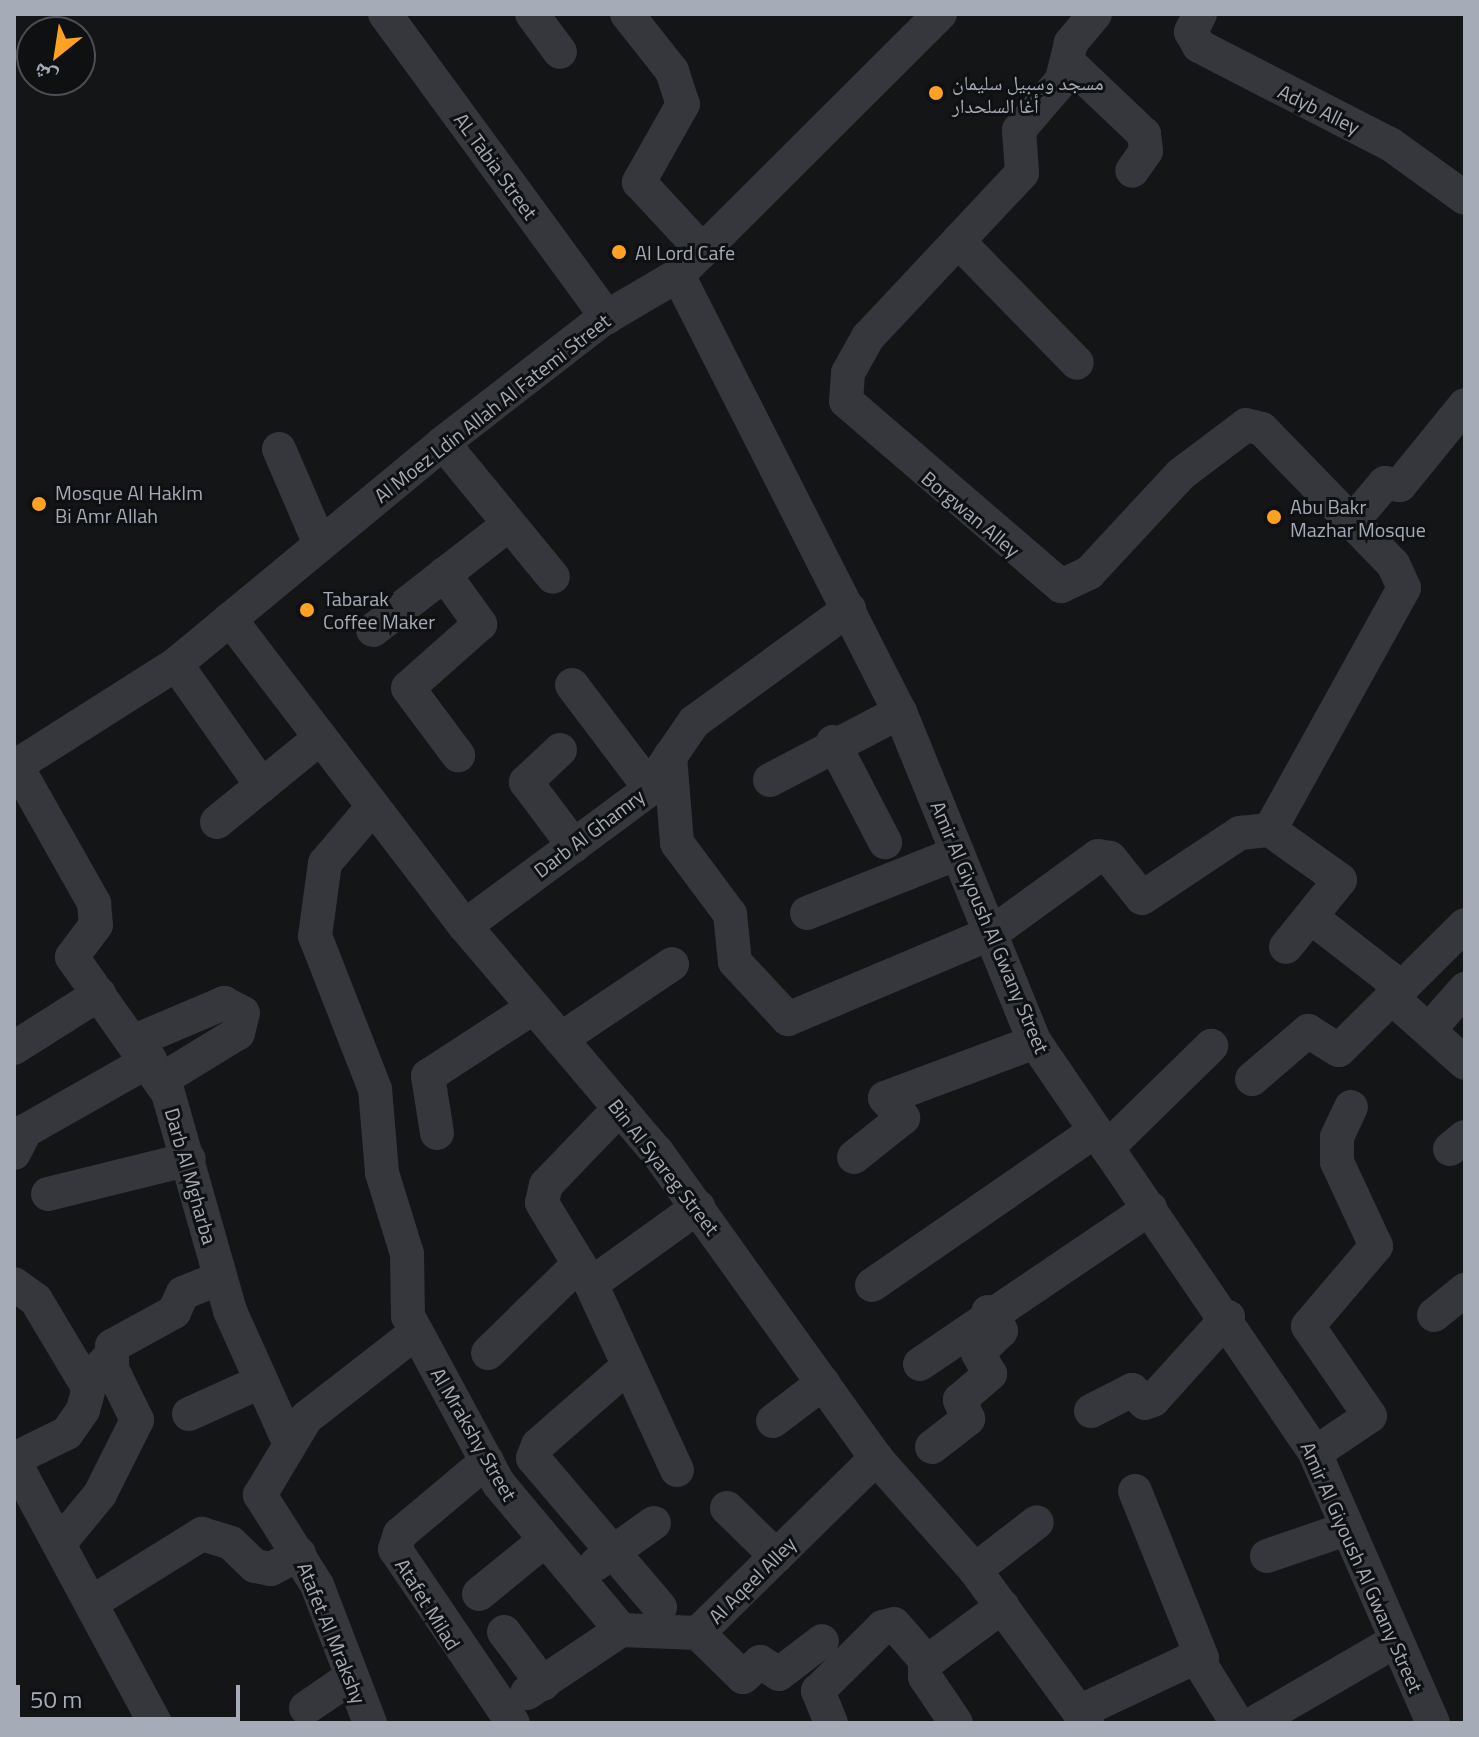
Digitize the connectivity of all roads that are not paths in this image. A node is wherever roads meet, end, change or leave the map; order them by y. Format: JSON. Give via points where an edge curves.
{"nodes":[{"id":1,"x":385,"y":14,"type":"edge"},
{"id":2,"x":533,"y":14,"type":"edge"},
{"id":3,"x":627,"y":14,"type":"edge"},
{"id":4,"x":940,"y":14,"type":"edge"},
{"id":5,"x":1200,"y":14,"type":"edge"},
{"id":6,"x":1086,"y":17,"type":"edge"},
{"id":7,"x":560,"y":52,"type":"dead end"},
{"id":8,"x":1068,"y":62,"type":"junction"},
{"id":9,"x":1132,"y":171,"type":"dead end"},
{"id":10,"x":1465,"y":198,"type":"edge"},
{"id":11,"x":958,"y":241,"type":"junction"},
{"id":12,"x":703,"y":251,"type":"junction"},
{"id":13,"x":678,"y":275,"type":"junction"},
{"id":14,"x":607,"y":317,"type":"junction"},
{"id":15,"x":1077,"y":363,"type":"dead end"},
{"id":16,"x":1465,"y":405,"type":"edge"},
{"id":17,"x":443,"y":443,"type":"junction"},
{"id":18,"x":279,"y":449,"type":"dead end"},
{"id":19,"x":1352,"y":522,"type":"junction"},
{"id":20,"x":509,"y":524,"type":"junction"},
{"id":21,"x":320,"y":544,"type":"junction"},
{"id":22,"x":444,"y":574,"type":"junction"},
{"id":23,"x":553,"y":577,"type":"dead end"},
{"id":24,"x":849,"y":609,"type":"junction"},
{"id":25,"x":230,"y":619,"type":"junction"},
{"id":26,"x":373,"y":630,"type":"dead end"},
{"id":27,"x":176,"y":664,"type":"junction"},
{"id":28,"x":572,"y":685,"type":"dead end"},
{"id":29,"x":900,"y":712,"type":"junction"},
{"id":30,"x":320,"y":738,"type":"junction"},
{"id":31,"x":833,"y":742,"type":"junction"},
{"id":32,"x":560,"y":750,"type":"dead end"},
{"id":33,"x":458,"y":755,"type":"dead end"},
{"id":34,"x":670,"y":756,"type":"junction"},
{"id":35,"x":15,"y":766,"type":"edge"},
{"id":36,"x":770,"y":780,"type":"dead end"},
{"id":37,"x":262,"y":786,"type":"junction"},
{"id":38,"x":650,"y":788,"type":"junction"},
{"id":39,"x":372,"y":808,"type":"junction"},
{"id":40,"x":217,"y":822,"type":"dead end"},
{"id":41,"x":1270,"y":830,"type":"junction"},
{"id":42,"x":885,"y":842,"type":"dead end"},
{"id":43,"x":574,"y":846,"type":"junction"},
{"id":44,"x":958,"y":853,"type":"junction"},
{"id":45,"x":807,"y":913,"type":"dead end"},
{"id":46,"x":1312,"y":918,"type":"junction"},
{"id":47,"x":465,"y":926,"type":"junction"},
{"id":48,"x":1460,"y":928,"type":"edge"},
{"id":49,"x":992,"y":933,"type":"junction"},
{"id":50,"x":1286,"y":947,"type":"dead end"},
{"id":51,"x":672,"y":964,"type":"dead end"},
{"id":52,"x":1465,"y":989,"type":"edge"},
{"id":53,"x":99,"y":994,"type":"junction"},
{"id":54,"x":1397,"y":1000,"type":"junction"},
{"id":55,"x":534,"y":1007,"type":"junction"},
{"id":56,"x":1429,"y":1030,"type":"junction"},
{"id":57,"x":561,"y":1039,"type":"junction"},
{"id":58,"x":1035,"y":1042,"type":"junction"},
{"id":59,"x":1211,"y":1046,"type":"dead end"},
{"id":60,"x":14,"y":1048,"type":"edge"},
{"id":61,"x":149,"y":1060,"type":"junction"},
{"id":62,"x":1465,"y":1063,"type":"edge"},
{"id":63,"x":1252,"y":1079,"type":"dead end"},
{"id":64,"x":1351,"y":1107,"type":"dead end"},
{"id":65,"x":620,"y":1108,"type":"junction"},
{"id":66,"x":437,"y":1133,"type":"dead end"},
{"id":67,"x":1101,"y":1140,"type":"junction"},
{"id":68,"x":14,"y":1153,"type":"edge"},
{"id":69,"x":854,"y":1157,"type":"dead end"},
{"id":70,"x":189,"y":1159,"type":"junction"},
{"id":71,"x":48,"y":1194,"type":"dead end"},
{"id":72,"x":698,"y":1207,"type":"junction"},
{"id":73,"x":1150,"y":1208,"type":"junction"},
{"id":74,"x":585,"y":1274,"type":"junction"},
{"id":75,"x":220,"y":1278,"type":"junction"},
{"id":76,"x":14,"y":1284,"type":"edge"},
{"id":77,"x":872,"y":1285,"type":"dead end"},
{"id":78,"x":1465,"y":1290,"type":"edge"},
{"id":79,"x":988,"y":1312,"type":"junction"},
{"id":80,"x":1434,"y":1315,"type":"dead end"},
{"id":81,"x":1228,"y":1317,"type":"junction"},
{"id":82,"x":414,"y":1334,"type":"junction"},
{"id":83,"x":488,"y":1353,"type":"dead end"},
{"id":84,"x":109,"y":1358,"type":"junction"},
{"id":85,"x":920,"y":1364,"type":"dead end"},
{"id":86,"x":627,"y":1367,"type":"junction"},
{"id":87,"x":260,"y":1382,"type":"junction"},
{"id":88,"x":823,"y":1383,"type":"junction"},
{"id":89,"x":88,"y":1387,"type":"junction"},
{"id":90,"x":1091,"y":1411,"type":"dead end"},
{"id":91,"x":189,"y":1414,"type":"dead end"},
{"id":92,"x":773,"y":1421,"type":"dead end"},
{"id":93,"x":289,"y":1442,"type":"junction"},
{"id":94,"x":932,"y":1447,"type":"dead end"},
{"id":95,"x":1315,"y":1453,"type":"junction"},
{"id":96,"x":876,"y":1458,"type":"junction"},
{"id":97,"x":14,"y":1460,"type":"edge"},
{"id":98,"x":487,"y":1461,"type":"junction"},
{"id":99,"x":677,"y":1470,"type":"dead end"},
{"id":100,"x":1135,"y":1491,"type":"dead end"},
{"id":101,"x":727,"y":1508,"type":"dead end"},
{"id":102,"x":1037,"y":1522,"type":"dead end"},
{"id":103,"x":654,"y":1523,"type":"dead end"},
{"id":104,"x":1346,"y":1529,"type":"junction"},
{"id":105,"x":544,"y":1541,"type":"junction"},
{"id":106,"x":59,"y":1544,"type":"junction"},
{"id":107,"x":612,"y":1552,"type":"junction"},
{"id":108,"x":299,"y":1554,"type":"junction"},
{"id":109,"x":776,"y":1556,"type":"junction"},
{"id":110,"x":1267,"y":1556,"type":"dead end"},
{"id":111,"x":975,"y":1570,"type":"junction"},
{"id":112,"x":579,"y":1576,"type":"junction"},
{"id":113,"x":479,"y":1594,"type":"dead end"},
{"id":114,"x":91,"y":1603,"type":"junction"},
{"id":115,"x":1003,"y":1606,"type":"junction"},
{"id":116,"x":660,"y":1607,"type":"dead end"},
{"id":117,"x":621,"y":1630,"type":"junction"},
{"id":118,"x":504,"y":1632,"type":"dead end"},
{"id":119,"x":698,"y":1633,"type":"junction"},
{"id":120,"x":822,"y":1641,"type":"dead end"},
{"id":121,"x":1394,"y":1642,"type":"junction"},
{"id":122,"x":1202,"y":1658,"type":"junction"},
{"id":123,"x":925,"y":1661,"type":"junction"},
{"id":124,"x":350,"y":1678,"type":"junction"},
{"id":125,"x":528,"y":1700,"type":"edge"},
{"id":126,"x":306,"y":1708,"type":"dead end"},
{"id":127,"x":1083,"y":1717,"type":"edge"},
{"id":128,"x":155,"y":1723,"type":"edge"},
{"id":129,"x":370,"y":1723,"type":"edge"},
{"id":130,"x":831,"y":1723,"type":"edge"},
{"id":131,"x":956,"y":1723,"type":"edge"},
{"id":132,"x":1237,"y":1723,"type":"edge"},
{"id":133,"x":1254,"y":1723,"type":"edge"},
{"id":134,"x":1433,"y":1723,"type":"edge"}],
"edges":[{"from":1,"to":14,"type":"street","name":"AL Tabia Street"},
{"from":2,"to":7,"type":"street"},
{"from":3,"to":12,"type":"street","via":[[672,71],[683,104],[639,182]]},
{"from":4,"to":12,"type":"street","name":"Al Moez Ldin Allah Al Fatemi Street"},
{"from":5,"to":10,"type":"street","name":"Adyb Alley","via":[[1191,32],[1199,46],[1390,144]]},
{"from":6,"to":8,"type":"street","name":"Borgwan Alley"},
{"from":8,"to":9,"type":"street","via":[[1144,134],[1146,151]]},
{"from":8,"to":11,"type":"street","name":"Borgwan Alley","via":[[1019,130],[1022,173]]},
{"from":11,"to":15,"type":"street"},
{"from":11,"to":19,"type":"street","name":"Borgwan Alley","via":[[868,337],[848,373],[846,401],[1051,581],[1079,581],[1181,474],[1251,424]]},
{"from":12,"to":13,"type":"street","name":"Al Moez Ldin Allah Al Fatemi Street"},
{"from":13,"to":14,"type":"street","name":"Al Moez Ldin Allah Al Fatemi Street"},
{"from":13,"to":24,"type":"street","name":"Amir Al Giyoush Al Gwany Street"},
{"from":14,"to":17,"type":"street","name":"Al Moez Ldin Allah Al Fatemi Street"},
{"from":16,"to":19,"type":"street","via":[[1400,485],[1388,481]]},
{"from":17,"to":20,"type":"street"},
{"from":17,"to":21,"type":"street","name":"Al Moez Ldin Allah Al Fatemi Street"},
{"from":18,"to":21,"type":"street"},
{"from":19,"to":41,"type":"street","via":[[1402,574],[1404,588]]},
{"from":20,"to":22,"type":"street"},
{"from":20,"to":23,"type":"street"},
{"from":21,"to":25,"type":"street","name":"Al Moez Ldin Allah Al Fatemi Street"},
{"from":22,"to":26,"type":"street"},
{"from":22,"to":33,"type":"street","via":[[480,624],[408,688]]},
{"from":24,"to":29,"type":"street","name":"Amir Al Giyoush Al Gwany Street"},
{"from":24,"to":34,"type":"street","name":"Darb Al Ghamry","via":[[694,722]]},
{"from":25,"to":27,"type":"street","name":"Al Moez Ldin Allah Al Fatemi Street"},
{"from":25,"to":30,"type":"street","name":"Bin Al Syareg Street"},
{"from":27,"to":35,"type":"street","name":"Al Moez Ldin Allah Al Fatemi Street"},
{"from":27,"to":37,"type":"street"},
{"from":28,"to":38,"type":"street"},
{"from":29,"to":31,"type":"street"},
{"from":29,"to":44,"type":"street","name":"Amir Al Giyoush Al Gwany Street"},
{"from":30,"to":37,"type":"street"},
{"from":30,"to":39,"type":"street","name":"Bin Al Syareg Street"},
{"from":31,"to":36,"type":"street"},
{"from":31,"to":42,"type":"street"},
{"from":32,"to":43,"type":"street","via":[[526,782]]},
{"from":34,"to":38,"type":"street","name":"Darb Al Ghamry"},
{"from":34,"to":49,"type":"street","via":[[671,829],[730,914],[732,948],[744,972],[792,1019]]},
{"from":35,"to":53,"type":"street","name":"Darb Al Mgharba","via":[[94,903],[96,925],[72,957]]},
{"from":37,"to":40,"type":"street"},
{"from":38,"to":43,"type":"street","name":"Darb Al Ghamry"},
{"from":39,"to":47,"type":"street","name":"Bin Al Syareg Street"},
{"from":39,"to":82,"type":"street","name":"Al Mrakshy Street","via":[[325,863],[315,936],[375,1089],[382,1173],[407,1254]]},
{"from":41,"to":46,"type":"street","via":[[1340,880]]},
{"from":41,"to":49,"type":"street","via":[[1233,837],[1142,898],[1110,858],[1098,856]]},
{"from":43,"to":47,"type":"street","name":"Darb Al Ghamry"},
{"from":44,"to":45,"type":"street"},
{"from":44,"to":49,"type":"street","name":"Amir Al Giyoush Al Gwany Street"},
{"from":46,"to":50,"type":"street"},
{"from":46,"to":54,"type":"street","via":[[1389,978]]},
{"from":47,"to":55,"type":"street","name":"Bin Al Syareg Street"},
{"from":48,"to":54,"type":"street"},
{"from":49,"to":58,"type":"street","name":"Amir Al Giyoush Al Gwany Street"},
{"from":51,"to":57,"type":"street"},
{"from":52,"to":56,"type":"street"},
{"from":53,"to":60,"type":"street"},
{"from":53,"to":61,"type":"street","name":"Darb Al Mgharba"},
{"from":54,"to":56,"type":"street"},
{"from":54,"to":63,"type":"street","via":[[1339,1050],[1308,1031]]},
{"from":55,"to":57,"type":"street","name":"Bin Al Syareg Street"},
{"from":55,"to":66,"type":"street","via":[[428,1076]]},
{"from":56,"to":62,"type":"street"},
{"from":57,"to":65,"type":"street","name":"Bin Al Syareg Street"},
{"from":58,"to":67,"type":"street","name":"Amir Al Giyoush Al Gwany Street"},
{"from":58,"to":69,"type":"street","via":[[885,1098],[903,1118]]},
{"from":59,"to":67,"type":"street"},
{"from":61,"to":68,"type":"street","via":[[25,1131]]},
{"from":61,"to":70,"type":"street","name":"Darb Al Mgharba"},
{"from":64,"to":95,"type":"street","via":[[1337,1137],[1337,1162],[1376,1246],[1308,1326],[1370,1416]]},
{"from":65,"to":72,"type":"street","name":"Bin Al Syareg Street"},
{"from":65,"to":74,"type":"street","via":[[542,1195]]},
{"from":67,"to":73,"type":"street","name":"Amir Al Giyoush Al Gwany Street"},
{"from":67,"to":77,"type":"street"},
{"from":70,"to":71,"type":"street"},
{"from":70,"to":75,"type":"street","name":"Darb Al Mgharba"},
{"from":72,"to":74,"type":"street"},
{"from":72,"to":88,"type":"street","name":"Bin Al Syareg Street"},
{"from":73,"to":79,"type":"street"},
{"from":73,"to":81,"type":"street","name":"Amir Al Giyoush Al Gwany Street"},
{"from":74,"to":83,"type":"street"},
{"from":74,"to":86,"type":"street"},
{"from":75,"to":84,"type":"street","via":[[183,1293],[174,1312],[120,1339]]},
{"from":75,"to":87,"type":"street","name":"Darb Al Mgharba"},
{"from":76,"to":89,"type":"street","via":[[36,1300]]},
{"from":78,"to":80,"type":"street"},
{"from":79,"to":85,"type":"street"},
{"from":79,"to":94,"type":"street","via":[[1001,1331],[978,1353],[990,1374],[960,1400],[968,1419]]},
{"from":81,"to":90,"type":"street","via":[[1153,1400],[1145,1403],[1132,1390]]},
{"from":81,"to":95,"type":"street","name":"Amir Al Giyoush Al Gwany Street"},
{"from":82,"to":93,"type":"street","name":"Atafet Al Mrakshy","via":[[318,1406]]},
{"from":82,"to":98,"type":"street","name":"Al Mrakshy Street","via":[[457,1397]]},
{"from":84,"to":89,"type":"street"},
{"from":84,"to":106,"type":"street","via":[[137,1420],[100,1494]]},
{"from":86,"to":99,"type":"street"},
{"from":86,"to":107,"type":"street","via":[[538,1445],[533,1458]]},
{"from":87,"to":91,"type":"street"},
{"from":87,"to":93,"type":"street","name":"Darb Al Mgharba"},
{"from":88,"to":92,"type":"street"},
{"from":88,"to":96,"type":"street","name":"Bin Al Syareg Street"},
{"from":89,"to":97,"type":"street","via":[[67,1433]]},
{"from":93,"to":108,"type":"street","name":"Atafet Al Mrakshy","via":[[261,1501]]},
{"from":95,"to":104,"type":"street","name":"Amir Al Giyoush Al Gwany Street"},
{"from":96,"to":109,"type":"street","name":"Al Aqeel Alley"},
{"from":96,"to":111,"type":"street","name":"Bin Al Syareg Street"},
{"from":97,"to":106,"type":"street"},
{"from":98,"to":105,"type":"street","name":"Al Mrakshy Street"},
{"from":98,"to":125,"type":"street","name":"Atafet Milad","via":[[400,1534],[395,1549]]},
{"from":100,"to":122,"type":"street"},
{"from":101,"to":109,"type":"street"},
{"from":102,"to":111,"type":"street"},
{"from":103,"to":107,"type":"street"},
{"from":104,"to":110,"type":"street"},
{"from":104,"to":121,"type":"street","name":"Amir Al Giyoush Al Gwany Street"},
{"from":105,"to":112,"type":"street","name":"Al Mrakshy Street"},
{"from":105,"to":113,"type":"street"},
{"from":106,"to":114,"type":"street"},
{"from":107,"to":112,"type":"street"},
{"from":107,"to":116,"type":"street"},
{"from":108,"to":114,"type":"street","via":[[271,1569],[255,1566],[231,1543],[202,1534]]},
{"from":108,"to":124,"type":"street","name":"Atafet Al Mrakshy"},
{"from":109,"to":119,"type":"street","name":"Al Aqeel Alley"},
{"from":111,"to":115,"type":"street","name":"Bin Al Syareg Street"},
{"from":112,"to":117,"type":"street","name":"Al Mrakshy Street"},
{"from":114,"to":128,"type":"street"},
{"from":115,"to":123,"type":"street"},
{"from":115,"to":127,"type":"street","name":"Bin Al Syareg Street"},
{"from":117,"to":119,"type":"street","name":"Al Aqeel Alley"},
{"from":117,"to":125,"type":"street"},
{"from":118,"to":125,"type":"street"},
{"from":119,"to":120,"type":"street","via":[[743,1677],[760,1662],[779,1674]]},
{"from":121,"to":133,"type":"street"},
{"from":121,"to":134,"type":"street","name":"Amir Al Giyoush Al Gwany Street"},
{"from":122,"to":127,"type":"street"},
{"from":122,"to":132,"type":"street"},
{"from":123,"to":130,"type":"street","via":[[894,1624],[883,1627],[818,1691]]},
{"from":123,"to":131,"type":"street","via":[[925,1677]]},
{"from":124,"to":126,"type":"street"},
{"from":124,"to":129,"type":"street","name":"Atafet Al Mrakshy"}]}
